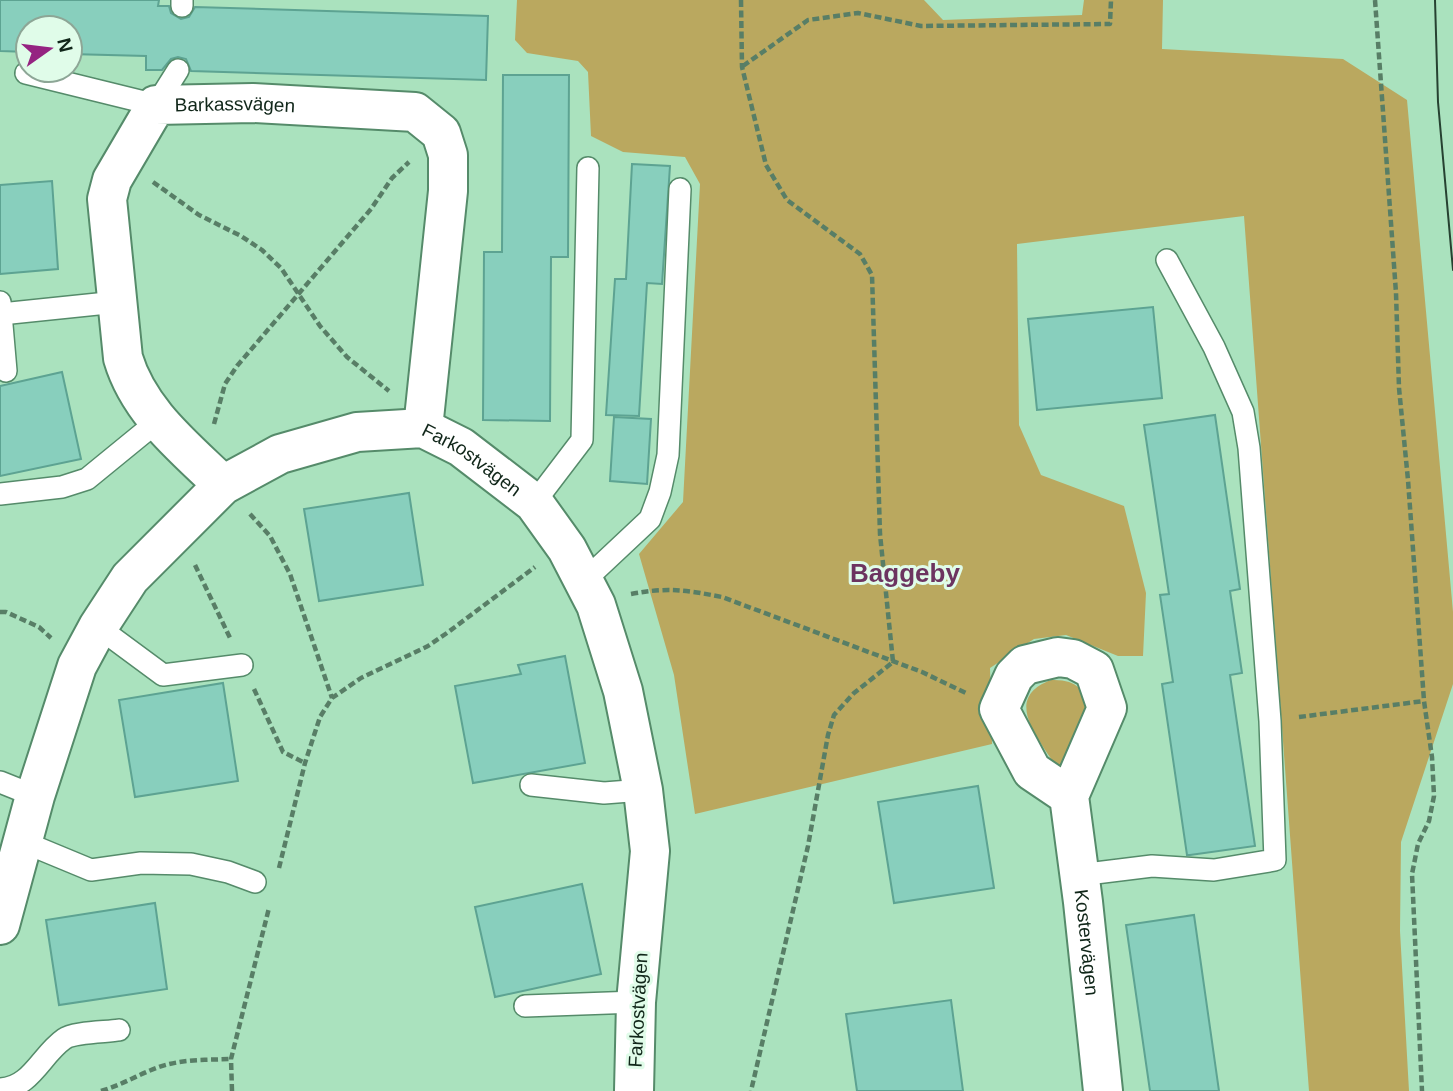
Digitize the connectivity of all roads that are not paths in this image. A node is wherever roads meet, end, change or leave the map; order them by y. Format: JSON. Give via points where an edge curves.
{"nodes":[{"id":1,"x":178,"y":71,"type":"dead end"},
{"id":2,"x":71,"y":84,"type":"edge"},
{"id":3,"x":156,"y":105,"type":"junction"},
{"id":4,"x":587,"y":167,"type":"dead end"},
{"id":5,"x":680,"y":189,"type":"dead end"},
{"id":6,"x":1167,"y":260,"type":"dead end"},
{"id":7,"x":0,"y":302,"type":"edge"},
{"id":8,"x":117,"y":302,"type":"junction"},
{"id":9,"x":1,"y":314,"type":"edge"},
{"id":10,"x":6,"y":371,"type":"dead end"},
{"id":11,"x":158,"y":421,"type":"junction"},
{"id":12,"x":423,"y":423,"type":"junction"},
{"id":13,"x":223,"y":485,"type":"junction"},
{"id":14,"x":0,"y":495,"type":"edge"},
{"id":15,"x":534,"y":503,"type":"junction"},
{"id":16,"x":576,"y":564,"type":"junction"},
{"id":17,"x":97,"y":627,"type":"junction"},
{"id":18,"x":242,"y":665,"type":"dead end"},
{"id":19,"x":0,"y":782,"type":"edge"},
{"id":20,"x":531,"y":785,"type":"dead end"},
{"id":21,"x":643,"y":790,"type":"junction"},
{"id":22,"x":34,"y":796,"type":"junction"},
{"id":23,"x":1069,"y":796,"type":"junction"},
{"id":24,"x":13,"y":847,"type":"edge"},
{"id":25,"x":1079,"y":875,"type":"junction"},
{"id":26,"x":255,"y":882,"type":"dead end"},
{"id":27,"x":0,"y":925,"type":"edge"},
{"id":28,"x":636,"y":1002,"type":"junction"},
{"id":29,"x":526,"y":1006,"type":"dead end"},
{"id":30,"x":119,"y":1030,"type":"dead end"},
{"id":31,"x":9,"y":1090,"type":"edge"},
{"id":32,"x":634,"y":1091,"type":"edge"},
{"id":33,"x":1103,"y":1091,"type":"edge"}],
"edges":[{"from":1,"to":3,"type":"lane"},
{"from":2,"to":3,"type":"lane"},
{"from":3,"to":8,"type":"street","name":"Barkassvägen","via":[[112,180],[107,200]]},
{"from":3,"to":12,"type":"street","name":"Barkassvägen","via":[[253,103],[415,112],[441,133],[448,155],[449,191]]},
{"from":4,"to":15,"type":"lane","via":[[582,440]]},
{"from":5,"to":16,"type":"lane","via":[[668,455],[660,492],[650,519]]},
{"from":6,"to":25,"type":"lane","via":[[1243,412],[1270,721],[1275,860],[1214,870],[1152,866]]},
{"from":7,"to":9,"type":"lane"},
{"from":8,"to":9,"type":"lane"},
{"from":8,"to":11,"type":"street","name":"Barkassvägen","via":[[130,381]]},
{"from":9,"to":10,"type":"lane"},
{"from":11,"to":13,"type":"street","name":"Barkassvägen"},
{"from":11,"to":14,"type":"lane","via":[[86,479]]},
{"from":12,"to":13,"type":"street","name":"Farkostvägen","via":[[357,432],[279,454]]},
{"from":12,"to":15,"type":"street","name":"Farkostvägen"},
{"from":13,"to":17,"type":"street","name":"Farkostvägen","via":[[131,578]]},
{"from":15,"to":16,"type":"street","name":"Farkostvägen"},
{"from":16,"to":21,"type":"street","name":"Farkostvägen","via":[[596,605],[623,691]]},
{"from":17,"to":18,"type":"lane","via":[[163,675]]},
{"from":17,"to":22,"type":"street","name":"Farkostvägen","via":[[77,666]]},
{"from":19,"to":22,"type":"lane"},
{"from":20,"to":21,"type":"lane","via":[[604,793]]},
{"from":21,"to":28,"type":"street","name":"Farkostvägen","via":[[650,850]]},
{"from":22,"to":24,"type":"street","name":"Farkostvägen"},
{"from":23,"to":23,"type":"street","via":[[1107,708],[1094,670],[1058,657],[1025,665],[1014,676],[999,709],[1032,771]]},
{"from":23,"to":25,"type":"street","name":"Kostervägen"},
{"from":24,"to":26,"type":"lane","via":[[91,870],[141,863],[191,864]]},
{"from":24,"to":27,"type":"street","name":"Farkostvägen"},
{"from":25,"to":33,"type":"street","name":"Kostervägen"},
{"from":28,"to":29,"type":"lane"},
{"from":28,"to":32,"type":"street","name":"Farkostvägen"},
{"from":30,"to":31,"type":"lane","via":[[65,1037],[28,1077]]}]}
